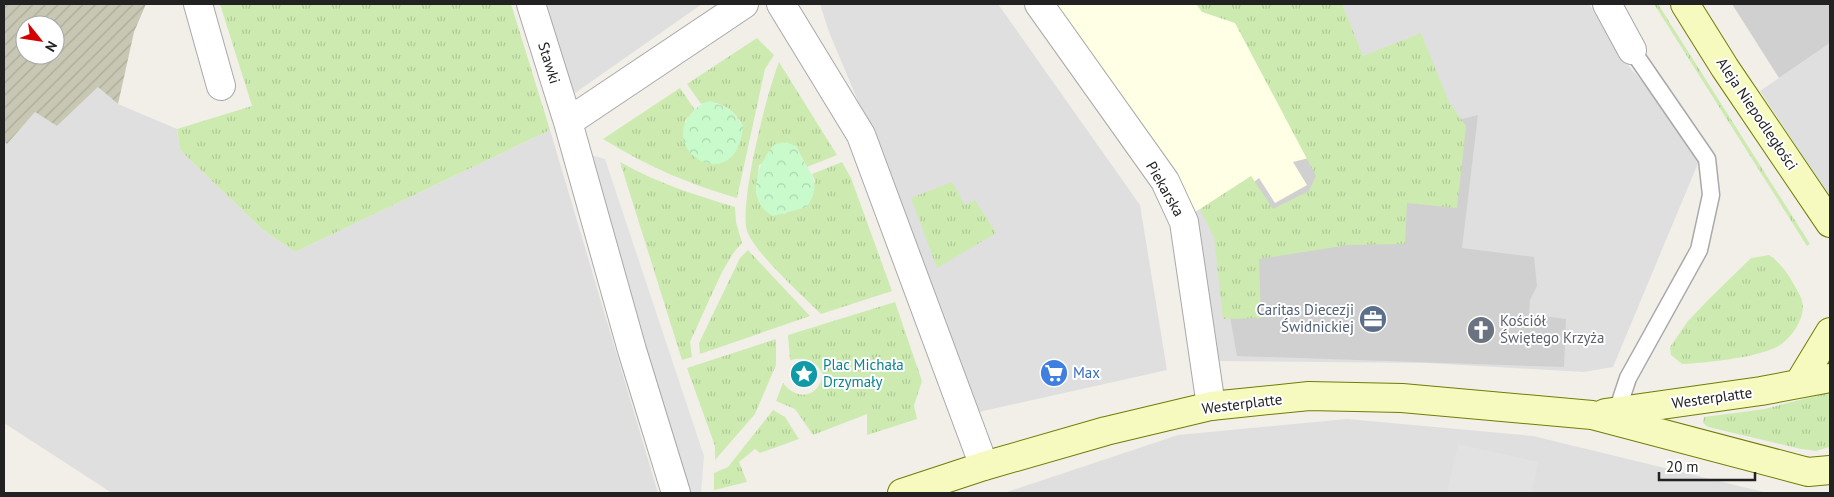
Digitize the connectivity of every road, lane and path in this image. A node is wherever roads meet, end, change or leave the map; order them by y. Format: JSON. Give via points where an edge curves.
{"nodes":[{"id":1,"x":198,"y":4,"type":"edge"},
{"id":2,"x":531,"y":4,"type":"edge"},
{"id":3,"x":744,"y":4,"type":"edge"},
{"id":4,"x":781,"y":4,"type":"edge"},
{"id":5,"x":1039,"y":4,"type":"edge"},
{"id":6,"x":1607,"y":4,"type":"edge"},
{"id":7,"x":1685,"y":4,"type":"edge"},
{"id":8,"x":1632,"y":50,"type":"joint"},
{"id":9,"x":221,"y":86,"type":"dead end"},
{"id":10,"x":568,"y":122,"type":"junction"},
{"id":11,"x":1830,"y":223,"type":"edge"},
{"id":12,"x":1830,"y":332,"type":"edge"},
{"id":13,"x":1830,"y":378,"type":"edge"},
{"id":14,"x":1799,"y":383,"type":"junction"},
{"id":15,"x":1211,"y":406,"type":"junction"},
{"id":16,"x":1605,"y":413,"type":"junction"},
{"id":17,"x":984,"y":466,"type":"junction"},
{"id":18,"x":1825,"y":471,"type":"edge"},
{"id":19,"x":676,"y":493,"type":"edge"},
{"id":20,"x":902,"y":493,"type":"edge"}],
"edges":[{"from":1,"to":9,"type":"street"},
{"from":2,"to":10,"type":"street","name":"Stawki"},
{"from":3,"to":10,"type":"street"},
{"from":4,"to":17,"type":"street","via":[[862,136]]},
{"from":5,"to":15,"type":"street","name":"Piekarska","via":[[1165,181],[1184,222]]},
{"from":6,"to":8,"type":"street"},
{"from":7,"to":11,"type":"street","name":"Aleja Niepodległości"},
{"from":8,"to":16,"type":"lane","via":[[1707,159],[1711,195],[1699,250]]},
{"from":10,"to":19,"type":"street"},
{"from":12,"to":14,"type":"street"},
{"from":13,"to":14,"type":"street","name":"Westerplatte"},
{"from":14,"to":16,"type":"street","name":"Westerplatte"},
{"from":15,"to":16,"type":"street","name":"Westerplatte","via":[[1309,396],[1402,398]]},
{"from":15,"to":17,"type":"street","name":"Westerplatte","via":[[1106,431]]},
{"from":16,"to":18,"type":"street","name":"Westerplatte"},
{"from":17,"to":20,"type":"street","name":"Westerplatte"}]}
